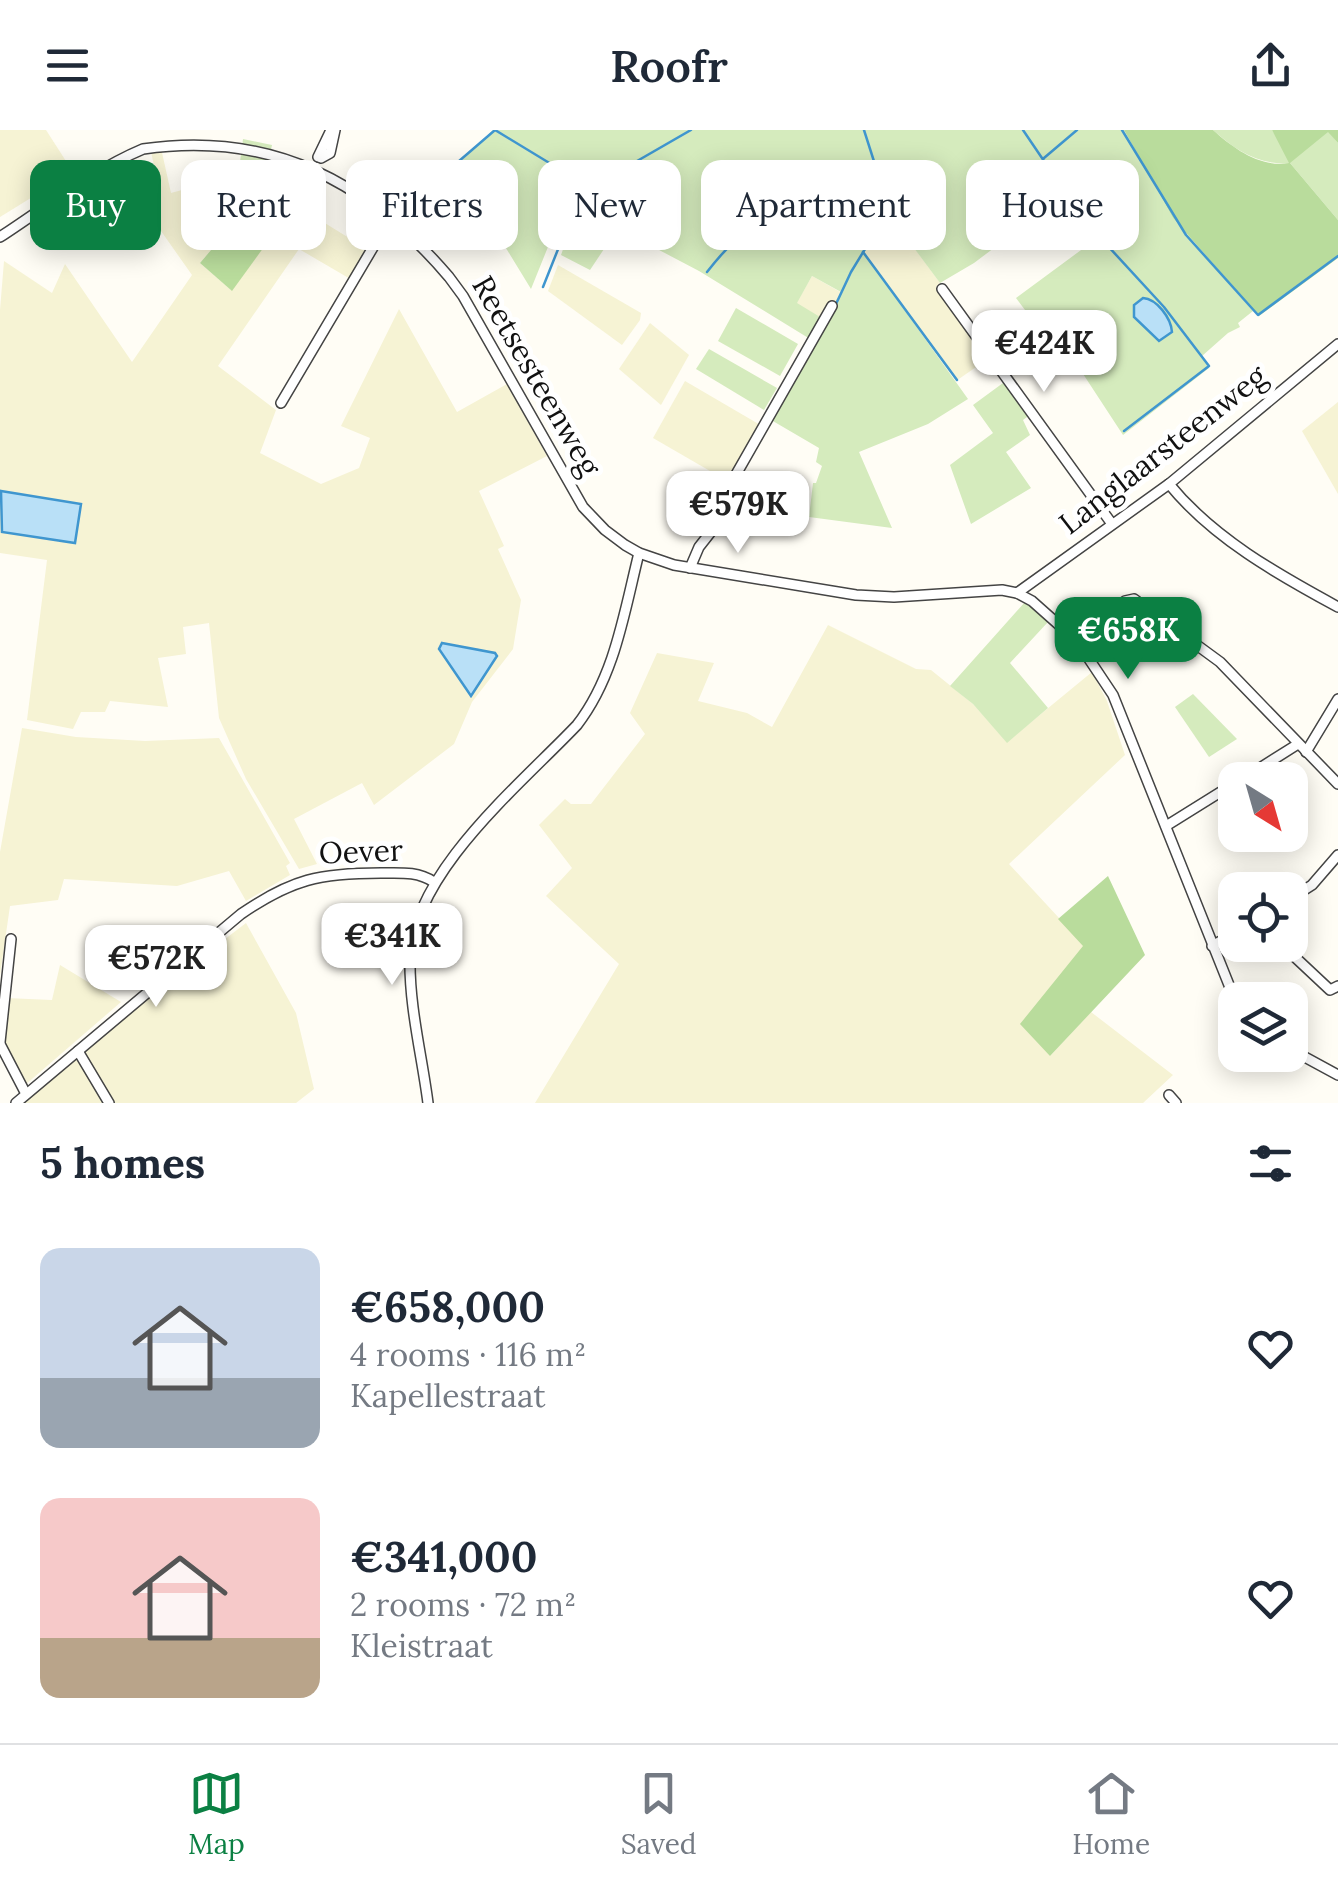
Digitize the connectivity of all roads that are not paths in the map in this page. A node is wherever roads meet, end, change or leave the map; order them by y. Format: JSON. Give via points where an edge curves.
{"nodes":[{"id":1,"x":333,"y":130,"type":"edge"},
{"id":2,"x":208,"y":133,"type":"dead end"},
{"id":3,"x":346,"y":175,"type":"edge"},
{"id":4,"x":3,"y":235,"type":"edge"},
{"id":5,"x":371,"y":250,"type":"edge"},
{"id":6,"x":425,"y":250,"type":"edge"},
{"id":7,"x":942,"y":290,"type":"dead end"},
{"id":8,"x":832,"y":306,"type":"dead end"},
{"id":9,"x":1338,"y":344,"type":"edge"},
{"id":10,"x":281,"y":403,"type":"dead end"},
{"id":11,"x":1168,"y":484,"type":"junction"},
{"id":12,"x":1112,"y":524,"type":"junction"},
{"id":13,"x":639,"y":553,"type":"junction"},
{"id":14,"x":690,"y":568,"type":"junction"},
{"id":15,"x":1017,"y":593,"type":"junction"},
{"id":16,"x":1338,"y":608,"type":"edge"},
{"id":17,"x":1077,"y":641,"type":"junction"},
{"id":18,"x":1338,"y":699,"type":"edge"},
{"id":19,"x":1302,"y":748,"type":"junction"},
{"id":20,"x":1276,"y":762,"type":"edge"},
{"id":21,"x":1338,"y":784,"type":"edge"},
{"id":22,"x":1218,"y":794,"type":"edge"},
{"id":23,"x":1166,"y":826,"type":"junction"},
{"id":24,"x":1338,"y":855,"type":"edge"},
{"id":25,"x":434,"y":882,"type":"junction"},
{"id":26,"x":1308,"y":888,"type":"edge"},
{"id":27,"x":11,"y":939,"type":"dead end"},
{"id":28,"x":1218,"y":943,"type":"edge"},
{"id":29,"x":1212,"y":946,"type":"junction"},
{"id":30,"x":1300,"y":962,"type":"edge"},
{"id":31,"x":1227,"y":982,"type":"edge"},
{"id":32,"x":1338,"y":986,"type":"edge"},
{"id":33,"x":0,"y":1043,"type":"edge"},
{"id":34,"x":78,"y":1050,"type":"junction"},
{"id":35,"x":1308,"y":1058,"type":"edge"},
{"id":36,"x":1338,"y":1074,"type":"edge"},
{"id":37,"x":26,"y":1094,"type":"junction"},
{"id":38,"x":16,"y":1103,"type":"edge"},
{"id":39,"x":109,"y":1103,"type":"edge"},
{"id":40,"x":428,"y":1103,"type":"edge"}],
"edges":[{"from":1,"to":3,"type":"street","name":"Reetsesteenweg","via":[[320,153]]},
{"from":2,"to":4,"type":"street","via":[[166,140],[117,162]]},
{"from":5,"to":10,"type":"street"},
{"from":6,"to":13,"type":"street","name":"Reetsesteenweg","via":[[463,296],[583,506]]},
{"from":7,"to":12,"type":"street"},
{"from":8,"to":14,"type":"street","via":[[734,478],[732,505]]},
{"from":9,"to":11,"type":"street","name":"Langlaarsteenweg"},
{"from":11,"to":12,"type":"street","name":"Langlaarsteenweg"},
{"from":11,"to":16,"type":"street","via":[[1213,530]]},
{"from":12,"to":15,"type":"street","name":"Langlaarsteenweg"},
{"from":13,"to":14,"type":"street","name":"Reetsesteenweg"},
{"from":13,"to":25,"type":"street","name":"Oever","via":[[611,662],[593,703]]},
{"from":14,"to":15,"type":"street","name":"Reetsesteenweg","via":[[856,595]]},
{"from":15,"to":17,"type":"street"},
{"from":17,"to":19,"type":"street","via":[[1134,599],[1220,662]]},
{"from":17,"to":23,"type":"street","via":[[1113,696]]},
{"from":18,"to":19,"type":"street"},
{"from":19,"to":20,"type":"street"},
{"from":19,"to":21,"type":"street"},
{"from":22,"to":23,"type":"street"},
{"from":23,"to":29,"type":"street"},
{"from":24,"to":26,"type":"street"},
{"from":25,"to":34,"type":"street","name":"Oever","via":[[413,873],[334,873],[276,890]]},
{"from":25,"to":40,"type":"street","via":[[410,955]]},
{"from":27,"to":33,"type":"street"},
{"from":28,"to":29,"type":"street"},
{"from":29,"to":31,"type":"street"},
{"from":30,"to":32,"type":"street","via":[[1330,990]]},
{"from":33,"to":37,"type":"street"},
{"from":34,"to":37,"type":"street","name":"Oever"},
{"from":34,"to":39,"type":"street"},
{"from":35,"to":36,"type":"street"},
{"from":37,"to":38,"type":"street","name":"Oever"}]}
